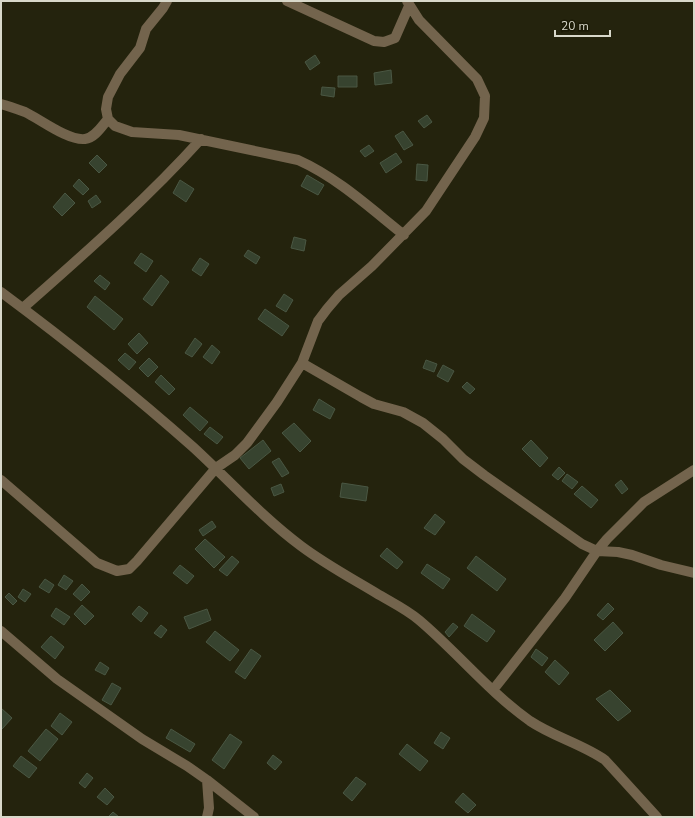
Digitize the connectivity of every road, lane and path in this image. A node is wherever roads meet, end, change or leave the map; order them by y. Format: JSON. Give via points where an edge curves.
{"nodes":[{"id":1,"x":167,"y":1,"type":"edge"},
{"id":2,"x":287,"y":1,"type":"edge"},
{"id":3,"x":408,"y":3,"type":"edge"},
{"id":4,"x":1,"y":104,"type":"edge"},
{"id":5,"x":108,"y":119,"type":"junction"},
{"id":6,"x":201,"y":139,"type":"junction"},
{"id":7,"x":404,"y":235,"type":"junction"},
{"id":8,"x":1,"y":292,"type":"edge"},
{"id":9,"x":23,"y":308,"type":"junction"},
{"id":10,"x":302,"y":363,"type":"junction"},
{"id":11,"x":216,"y":468,"type":"junction"},
{"id":12,"x":694,"y":470,"type":"edge"},
{"id":13,"x":1,"y":480,"type":"edge"},
{"id":14,"x":597,"y":551,"type":"junction"},
{"id":15,"x":694,"y":573,"type":"edge"},
{"id":16,"x":2,"y":634,"type":"edge"},
{"id":17,"x":493,"y":690,"type":"junction"},
{"id":18,"x":207,"y":780,"type":"junction"},
{"id":19,"x":207,"y":817,"type":"edge"},
{"id":20,"x":254,"y":817,"type":"edge"},
{"id":21,"x":657,"y":817,"type":"edge"}],
"edges":[{"from":1,"to":5,"type":"street","via":[[146,29],[140,48],[120,74],[108,97]]},
{"from":2,"to":3,"type":"street","via":[[374,41],[384,42],[395,38]]},
{"from":3,"to":7,"type":"street","via":[[419,20],[478,79],[485,96],[484,118],[474,137],[426,211]]},
{"from":4,"to":5,"type":"street","via":[[26,113],[72,137],[85,139],[94,135]]},
{"from":5,"to":6,"type":"street","via":[[116,126],[132,132],[179,134]]},
{"from":6,"to":7,"type":"street","via":[[298,160],[340,185]]},
{"from":6,"to":9,"type":"street","via":[[121,220]]},
{"from":7,"to":10,"type":"street","via":[[327,308],[316,326]]},
{"from":8,"to":9,"type":"street"},
{"from":9,"to":11,"type":"street","via":[[165,422]]},
{"from":10,"to":11,"type":"street","via":[[247,442]]},
{"from":10,"to":14,"type":"street","via":[[368,400],[403,412],[422,423],[484,475],[565,533]]},
{"from":11,"to":13,"type":"street","via":[[137,561],[128,569],[117,571],[97,563]]},
{"from":11,"to":17,"type":"street","via":[[301,546],[419,620]]},
{"from":12,"to":14,"type":"street","via":[[644,502]]},
{"from":14,"to":15,"type":"street","via":[[632,555]]},
{"from":14,"to":17,"type":"street","via":[[565,598]]},
{"from":16,"to":18,"type":"street","via":[[57,679],[142,739]]},
{"from":17,"to":21,"type":"street","via":[[530,720],[605,760]]},
{"from":18,"to":19,"type":"street"},
{"from":18,"to":20,"type":"street"}]}
